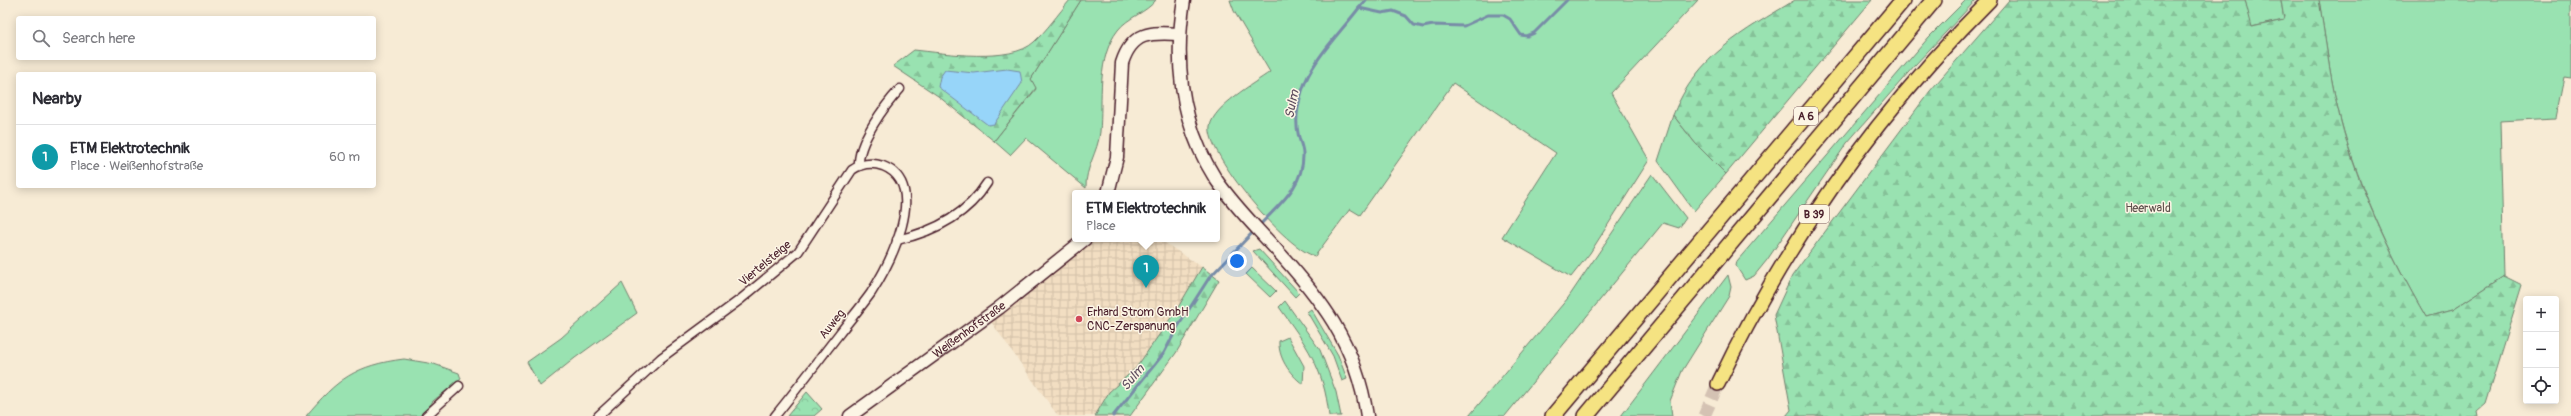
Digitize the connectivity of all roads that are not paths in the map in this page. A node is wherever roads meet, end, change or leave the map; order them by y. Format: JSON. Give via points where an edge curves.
{"nodes":[{"id":1,"x":1184,"y":0,"type":"edge"},
{"id":2,"x":1903,"y":0,"type":"edge"},
{"id":3,"x":1934,"y":0,"type":"edge"},
{"id":4,"x":1943,"y":0,"type":"edge"},
{"id":5,"x":1990,"y":0,"type":"edge"},
{"id":6,"x":1910,"y":29,"type":"junction"},
{"id":7,"x":1178,"y":34,"type":"junction"},
{"id":8,"x":900,"y":89,"type":"dead end"},
{"id":9,"x":859,"y":166,"type":"junction"},
{"id":10,"x":988,"y":183,"type":"dead end"},
{"id":11,"x":1109,"y":190,"type":"edge"},
{"id":12,"x":897,"y":240,"type":"junction"},
{"id":13,"x":1081,"y":242,"type":"edge"},
{"id":14,"x":1718,"y":384,"type":"tunnel mouth"},
{"id":15,"x":459,"y":386,"type":"dead end"},
{"id":16,"x":426,"y":416,"type":"edge"},
{"id":17,"x":598,"y":416,"type":"edge"},
{"id":18,"x":775,"y":416,"type":"edge"},
{"id":19,"x":850,"y":416,"type":"edge"},
{"id":20,"x":1367,"y":416,"type":"edge"},
{"id":21,"x":1553,"y":416,"type":"edge"},
{"id":22,"x":1586,"y":416,"type":"edge"}],
"edges":[{"from":1,"to":7,"type":"street"},
{"from":2,"to":21,"type":"highway","number":"A 6"},
{"from":3,"to":6,"type":"highway"},
{"from":4,"to":6,"type":"highway","number":"A 6"},
{"from":5,"to":14,"type":"main road","number":"B 39","via":[[1894,108],[1809,222],[1764,294]]},
{"from":6,"to":22,"type":"highway","number":"A 6"},
{"from":7,"to":11,"type":"street","via":[[1148,34],[1138,38],[1126,52],[1122,63],[1117,158]]},
{"from":7,"to":20,"type":"street","via":[[1184,101],[1197,143],[1215,177],[1249,220],[1310,288],[1339,330],[1358,372]]},
{"from":8,"to":9,"type":"street","via":[[887,103],[863,145],[858,159]]},
{"from":9,"to":12,"type":"street","name":"Auweg","via":[[877,164],[894,172],[900,180],[906,198]]},
{"from":9,"to":17,"type":"street","name":"Viertelsteige","via":[[846,178],[798,252],[741,299],[661,358]]},
{"from":10,"to":12,"type":"street","via":[[981,194],[941,226]]},
{"from":12,"to":18,"type":"street","name":"Auweg","via":[[871,293]]},
{"from":13,"to":19,"type":"street","name":"Weißenhofstraße","via":[[998,308]]},
{"from":15,"to":16,"type":"street"}]}
